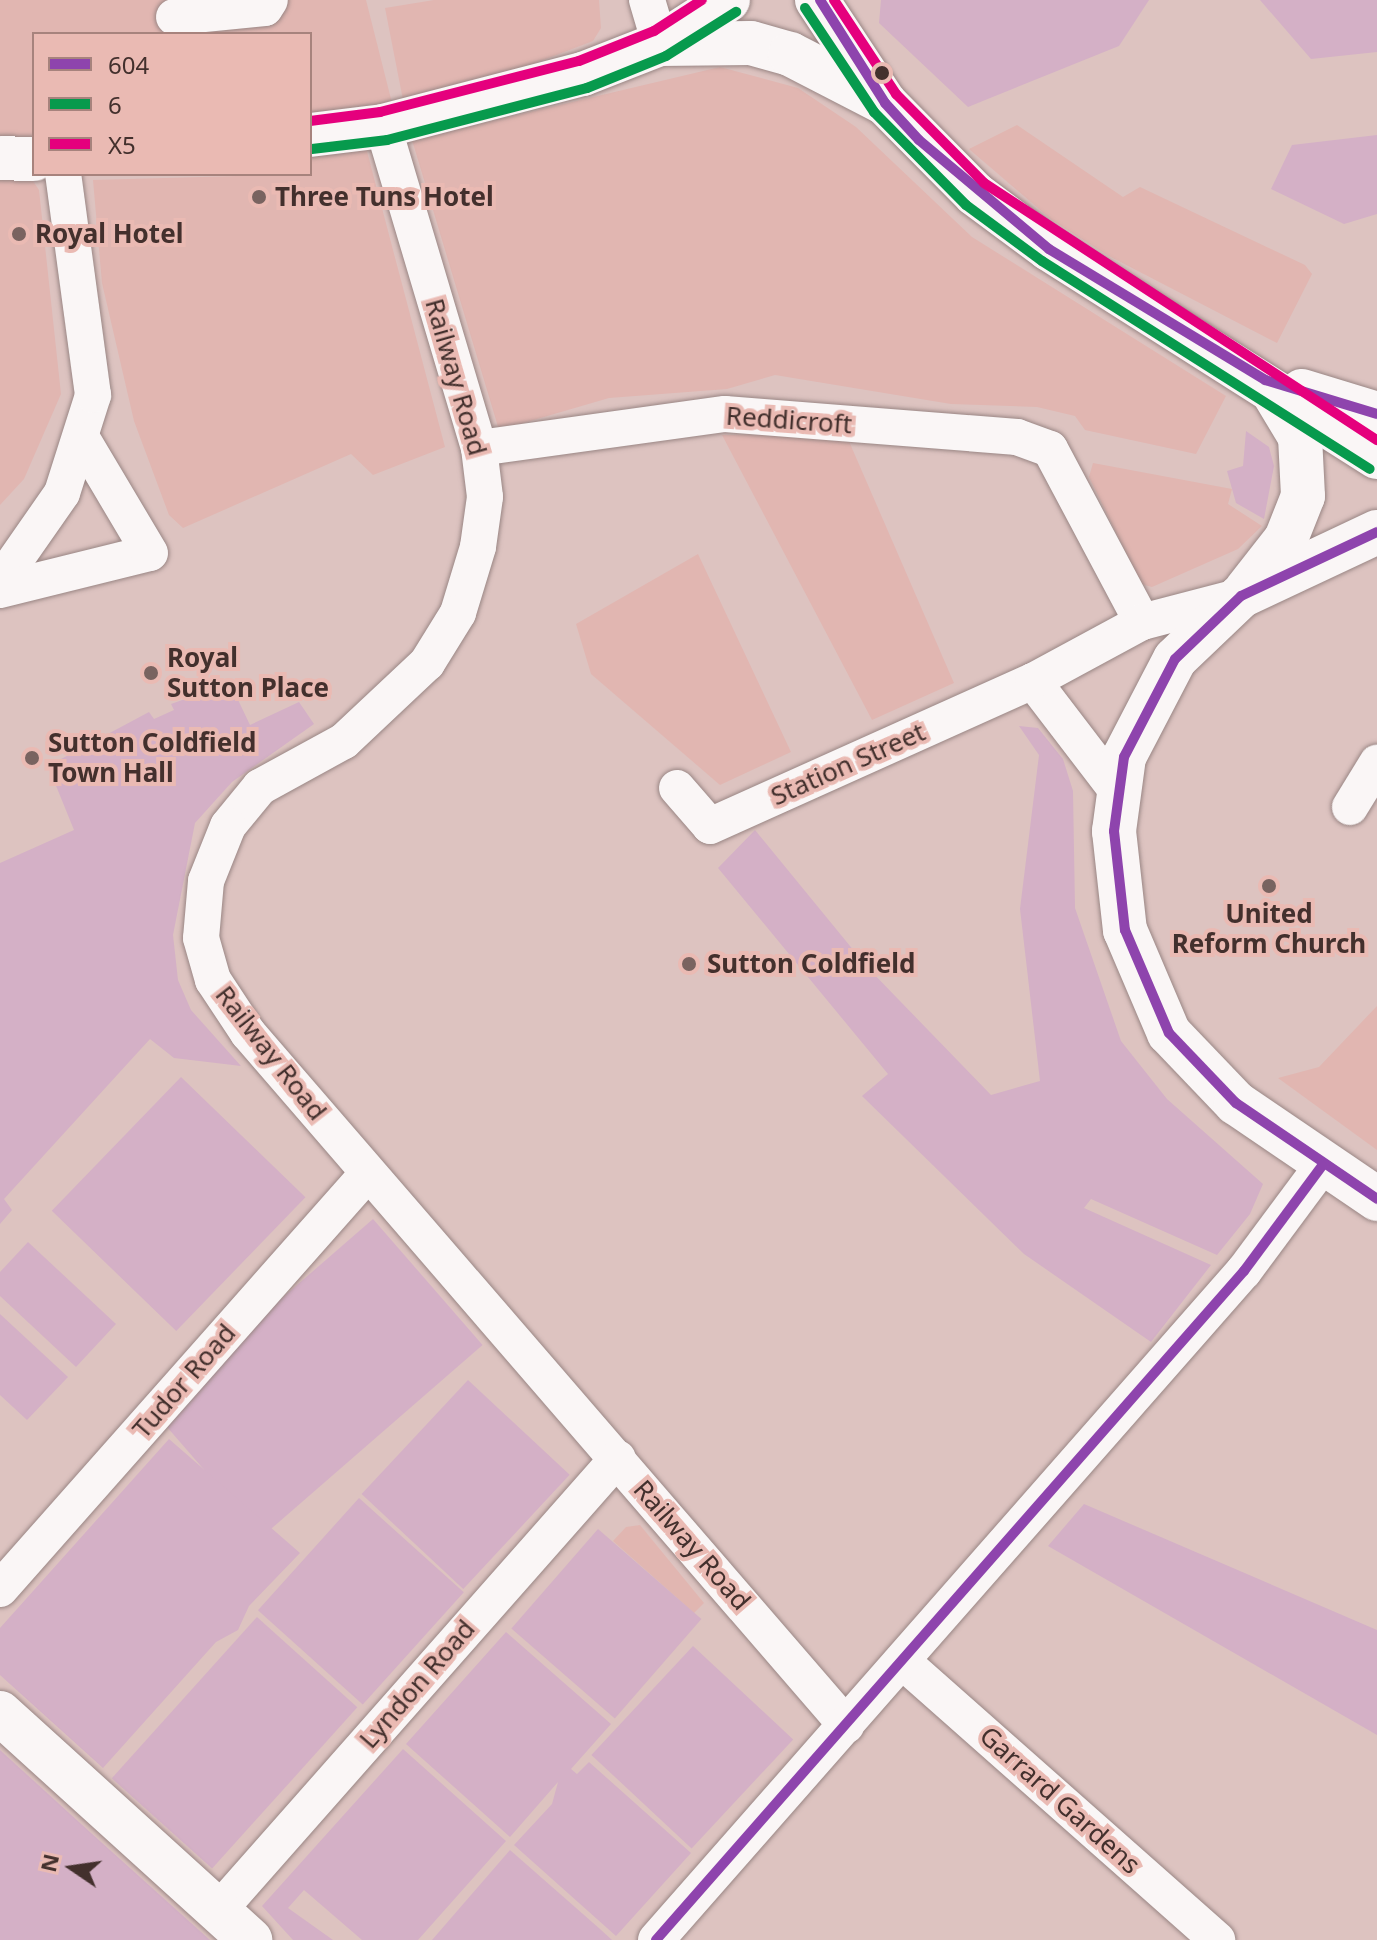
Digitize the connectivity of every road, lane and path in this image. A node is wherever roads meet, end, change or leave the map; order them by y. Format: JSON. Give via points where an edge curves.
{"nodes":[{"id":1,"x":270,"y":0,"type":"edge"},
{"id":2,"x":647,"y":0,"type":"edge"},
{"id":3,"x":728,"y":0,"type":"edge"},
{"id":4,"x":744,"y":0,"type":"edge"},
{"id":5,"x":819,"y":0,"type":"edge"},
{"id":6,"x":174,"y":17,"type":"dead end"},
{"id":7,"x":660,"y":44,"type":"junction"},
{"id":8,"x":771,"y":49,"type":"junction"},
{"id":9,"x":885,"y":103,"type":"junction"},
{"id":10,"x":383,"y":126,"type":"junction"},
{"id":11,"x":312,"y":135,"type":"edge"},
{"id":12,"x":0,"y":158,"type":"edge"},
{"id":13,"x":32,"y":159,"type":"edge"},
{"id":14,"x":63,"y":176,"type":"edge"},
{"id":15,"x":1265,"y":380,"type":"junction"},
{"id":16,"x":1377,"y":414,"type":"edge"},
{"id":17,"x":83,"y":440,"type":"junction"},
{"id":18,"x":479,"y":448,"type":"junction"},
{"id":19,"x":1377,"y":457,"type":"edge"},
{"id":20,"x":1377,"y":532,"type":"edge"},
{"id":21,"x":0,"y":582,"type":"edge"},
{"id":22,"x":0,"y":590,"type":"edge"},
{"id":23,"x":1241,"y":596,"type":"junction"},
{"id":24,"x":1142,"y":622,"type":"junction"},
{"id":25,"x":1033,"y":681,"type":"junction"},
{"id":26,"x":1377,"y":763,"type":"edge"},
{"id":27,"x":677,"y":788,"type":"dead end"},
{"id":28,"x":1117,"y":791,"type":"junction"},
{"id":29,"x":1350,"y":807,"type":"dead end"},
{"id":30,"x":1322,"y":1166,"type":"junction"},
{"id":31,"x":368,"y":1173,"type":"junction"},
{"id":32,"x":1377,"y":1199,"type":"edge"},
{"id":33,"x":618,"y":1458,"type":"junction"},
{"id":34,"x":0,"y":1589,"type":"edge"},
{"id":35,"x":902,"y":1661,"type":"junction"},
{"id":36,"x":0,"y":1713,"type":"edge"},
{"id":37,"x":846,"y":1725,"type":"junction"},
{"id":38,"x":218,"y":1911,"type":"junction"},
{"id":39,"x":250,"y":1940,"type":"edge"},
{"id":40,"x":656,"y":1940,"type":"edge"},
{"id":41,"x":1217,"y":1940,"type":"edge"}],
"edges":[{"from":1,"to":6,"type":"street","via":[[265,8]]},
{"from":2,"to":7,"type":"street"},
{"from":3,"to":7,"type":"main road"},
{"from":4,"to":8,"type":"street"},
{"from":5,"to":8,"type":"street"},
{"from":5,"to":9,"type":"main road"},
{"from":7,"to":8,"type":"main road"},
{"from":7,"to":10,"type":"main road","via":[[557,82]]},
{"from":8,"to":9,"type":"main road"},
{"from":9,"to":15,"type":"main road","via":[[975,194],[1049,249]]},
{"from":10,"to":11,"type":"main road"},
{"from":10,"to":18,"type":"street","name":"Railway Road"},
{"from":12,"to":13,"type":"main road"},
{"from":14,"to":17,"type":"street","via":[[93,395]]},
{"from":15,"to":16,"type":"main road"},
{"from":15,"to":19,"type":"main road"},
{"from":15,"to":23,"type":"main road","via":[[1300,437],[1303,496],[1286,539]]},
{"from":17,"to":21,"type":"street","via":[[40,531]]},
{"from":17,"to":22,"type":"street","via":[[164,546]]},
{"from":18,"to":24,"type":"street","name":"Reddicroft","via":[[725,414],[1017,437],[1050,449]]},
{"from":18,"to":31,"type":"street","name":"Railway Road","via":[[485,497],[478,547],[458,613],[427,663],[344,741],[260,787],[228,826],[206,881],[201,938],[213,980],[248,1033]]},
{"from":20,"to":23,"type":"main road"},
{"from":23,"to":24,"type":"street","name":"Station Street"},
{"from":23,"to":28,"type":"main road","via":[[1175,659],[1137,723]]},
{"from":24,"to":25,"type":"street","name":"Station Street"},
{"from":25,"to":27,"type":"street","name":"Station Street","via":[[710,826]]},
{"from":25,"to":28,"type":"street"},
{"from":26,"to":29,"type":"street"},
{"from":28,"to":30,"type":"main road","via":[[1118,889],[1153,1006],[1169,1033],[1236,1103]]},
{"from":30,"to":32,"type":"main road"},
{"from":30,"to":35,"type":"street","via":[[1244,1271]]},
{"from":31,"to":33,"type":"street","name":"Railway Road"},
{"from":31,"to":34,"type":"street","name":"Tudor Road"},
{"from":33,"to":37,"type":"street","name":"Railway Road"},
{"from":33,"to":38,"type":"street","name":"Lyndon Road"},
{"from":35,"to":37,"type":"street"},
{"from":35,"to":41,"type":"street","name":"Garrard Gardens"},
{"from":36,"to":38,"type":"main road"},
{"from":37,"to":40,"type":"street"},
{"from":38,"to":39,"type":"main road"}]}
